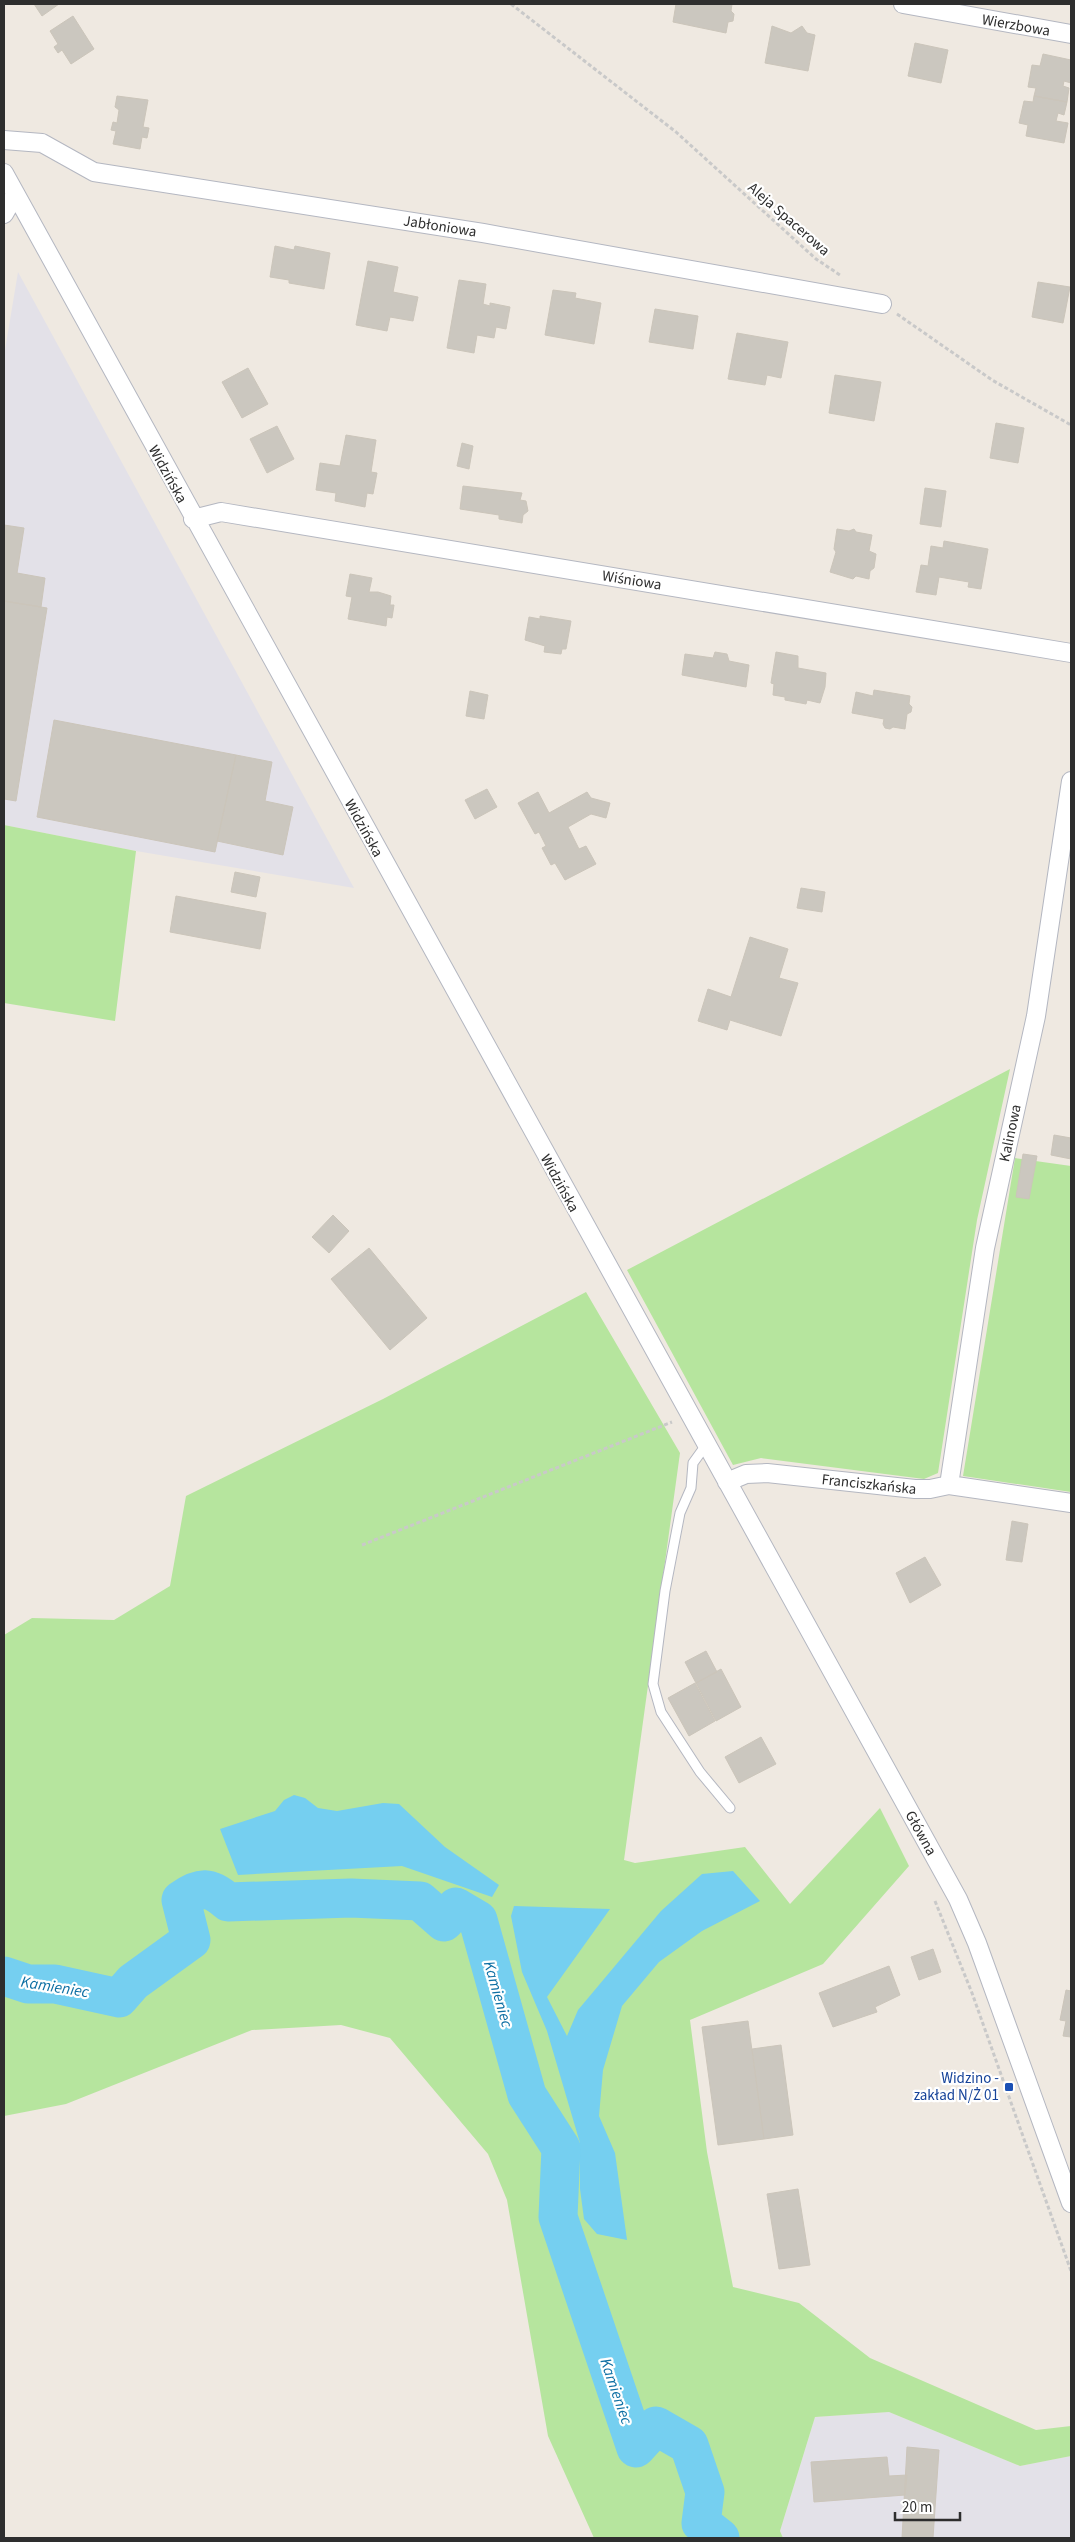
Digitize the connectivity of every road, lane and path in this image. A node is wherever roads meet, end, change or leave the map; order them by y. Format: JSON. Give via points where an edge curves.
{"nodes":[{"id":1,"x":511,"y":4,"type":"edge"},
{"id":2,"x":903,"y":4,"type":"edge"},
{"id":3,"x":1071,"y":34,"type":"edge"},
{"id":4,"x":4,"y":140,"type":"edge"},
{"id":5,"x":4,"y":174,"type":"edge"},
{"id":6,"x":15,"y":195,"type":"junction"},
{"id":7,"x":4,"y":214,"type":"edge"},
{"id":8,"x":845,"y":279,"type":"dead end"},
{"id":9,"x":882,"y":304,"type":"joint"},
{"id":10,"x":1071,"y":425,"type":"edge"},
{"id":11,"x":193,"y":519,"type":"junction"},
{"id":12,"x":1071,"y":653,"type":"edge"},
{"id":13,"x":1071,"y":781,"type":"edge"},
{"id":14,"x":665,"y":1414,"type":"dead end"},
{"id":15,"x":688,"y":1415,"type":"junction"},
{"id":16,"x":670,"y":1422,"type":"junction"},
{"id":17,"x":675,"y":1431,"type":"dead end"},
{"id":18,"x":706,"y":1445,"type":"junction"},
{"id":19,"x":727,"y":1482,"type":"junction"},
{"id":20,"x":949,"y":1485,"type":"junction"},
{"id":21,"x":1071,"y":1503,"type":"edge"},
{"id":22,"x":362,"y":1544,"type":"dead end"},
{"id":23,"x":730,"y":1808,"type":"dead end"},
{"id":24,"x":932,"y":1895,"type":"dead end"},
{"id":25,"x":1071,"y":2203,"type":"edge"},
{"id":26,"x":1071,"y":2271,"type":"edge"}],
"edges":[{"from":1,"to":8,"type":"path","name":"Aleja Spacerowa","via":[[676,132],[816,259]]},
{"from":2,"to":3,"type":"street","name":"Wierzbowa"},
{"from":4,"to":9,"type":"street","name":"Jabłoniowa","via":[[42,143],[94,172],[482,233]]},
{"from":5,"to":6,"type":"street","name":"Widzińska"},
{"from":6,"to":7,"type":"street"},
{"from":6,"to":11,"type":"street","name":"Widzińska"},
{"from":9,"to":10,"type":"path","via":[[992,380]]},
{"from":11,"to":12,"type":"street","name":"Wiśniowa","via":[[222,512]]},
{"from":11,"to":15,"type":"street","name":"Widzińska"},
{"from":13,"to":20,"type":"street","name":"Kalinowa","via":[[1036,1016],[985,1248]]},
{"from":14,"to":16,"type":"path"},
{"from":15,"to":16,"type":"path"},
{"from":15,"to":18,"type":"street","name":"Widzińska"},
{"from":16,"to":17,"type":"path"},
{"from":16,"to":22,"type":"path"},
{"from":18,"to":19,"type":"street","name":"Widzińska"},
{"from":18,"to":23,"type":"lane","via":[[693,1463],[691,1488],[680,1513],[665,1591],[653,1684],[661,1712],[700,1772]]},
{"from":19,"to":20,"type":"street","name":"Franciszkańska","via":[[746,1474],[767,1473],[915,1489]]},
{"from":19,"to":25,"type":"street","name":"Główna","via":[[958,1900],[977,1943]]},
{"from":20,"to":21,"type":"street","name":"Franciszkańska"},
{"from":24,"to":26,"type":"path","via":[[972,1993]]}]}
